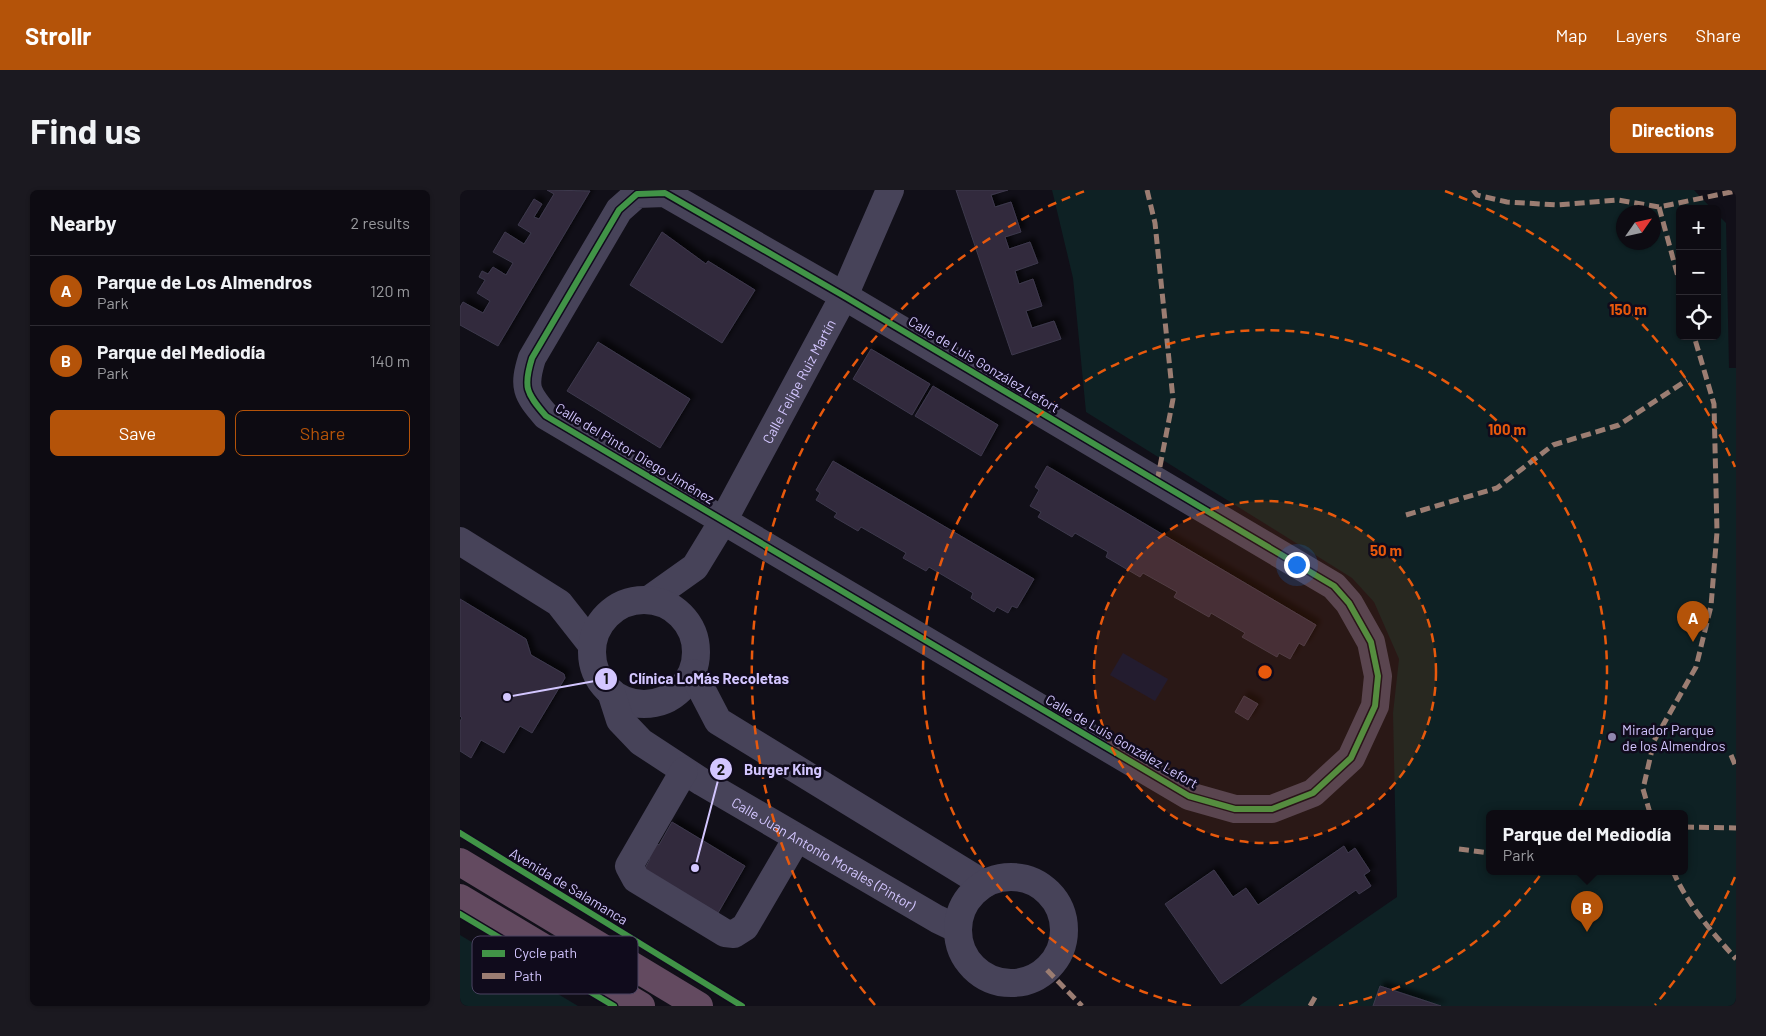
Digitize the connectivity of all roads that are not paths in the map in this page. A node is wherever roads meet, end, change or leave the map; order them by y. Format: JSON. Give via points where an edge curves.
{"nodes":[{"id":1,"x":890,"y":190,"type":"edge"},
{"id":2,"x":698,"y":200,"type":"edge"},
{"id":3,"x":844,"y":296,"type":"junction"},
{"id":4,"x":723,"y":521,"type":"junction"},
{"id":5,"x":460,"y":541,"type":"edge"},
{"id":6,"x":695,"y":567,"type":"junction"},
{"id":7,"x":650,"y":600,"type":"junction"},
{"id":8,"x":559,"y":603,"type":"junction"},
{"id":9,"x":615,"y":608,"type":"junction"},
{"id":10,"x":690,"y":625,"type":"junction"},
{"id":11,"x":592,"y":645,"type":"junction"},
{"id":12,"x":693,"y":673,"type":"junction"},
{"id":13,"x":611,"y":692,"type":"junction"},
{"id":14,"x":684,"y":771,"type":"junction"},
{"id":15,"x":797,"y":838,"type":"junction"},
{"id":16,"x":460,"y":862,"type":"edge"},
{"id":17,"x":984,"y":884,"type":"junction"},
{"id":18,"x":460,"y":898,"type":"edge"},
{"id":19,"x":958,"y":928,"type":"junction"},
{"id":20,"x":524,"y":936,"type":"edge"},
{"id":21,"x":583,"y":936,"type":"edge"},
{"id":22,"x":638,"y":969,"type":"edge"},
{"id":23,"x":621,"y":994,"type":"edge"},
{"id":24,"x":641,"y":1006,"type":"edge"},
{"id":25,"x":699,"y":1006,"type":"edge"}],
"edges":[{"from":1,"to":3,"type":"street","name":"Calle Felipe Ruiz Martín"},
{"from":2,"to":3,"type":"street","name":"Calle del Pintor Diego Jiménez"},
{"from":2,"to":4,"type":"street","name":"Calle del Pintor Diego Jiménez","via":[[665,193],[637,194],[619,210],[532,358],[526,379],[532,399],[546,416]]},
{"from":3,"to":4,"type":"street","name":"Calle Felipe Ruiz Martín"},
{"from":3,"to":4,"type":"street","name":"Calle de Luis González Lefort","via":[[1334,586],[1349,603],[1371,642],[1378,676],[1375,706],[1351,758],[1313,793],[1272,810],[1235,809],[1202,801]]},
{"from":4,"to":6,"type":"street","name":"Calle Felipe Ruiz Martín"},
{"from":5,"to":8,"type":"street"},
{"from":6,"to":7,"type":"street","name":"Calle Felipe Ruiz Martín"},
{"from":6,"to":10,"type":"street","name":"Calle Felipe Ruiz Martín"},
{"from":7,"to":9,"type":"street","via":[[632,601]]},
{"from":7,"to":10,"type":"street","via":[[679,612]]},
{"from":8,"to":9,"type":"street"},
{"from":8,"to":11,"type":"street"},
{"from":9,"to":11,"type":"street","via":[[600,624]]},
{"from":10,"to":12,"type":"street","via":[[697,657]]},
{"from":11,"to":13,"type":"street","via":[[592,658],[601,682]]},
{"from":12,"to":13,"type":"street","via":[[672,697],[656,703],[640,705]]},
{"from":12,"to":17,"type":"street","via":[[718,721]]},
{"from":13,"to":14,"type":"street","name":"Calle Juan Antonio Morales (Pintor)","via":[[620,720],[641,742]]},
{"from":14,"to":15,"type":"street","name":"Calle Juan Antonio Morales (Pintor)"},
{"from":14,"to":15,"type":"street","via":[[629,866],[636,879],[725,934],[734,934],[745,927]]},
{"from":15,"to":19,"type":"street","name":"Calle Juan Antonio Morales (Pintor)"},
{"from":16,"to":21,"type":"highway"},
{"from":17,"to":19,"type":"street","via":[[968,898]]},
{"from":17,"to":19,"type":"street","via":[[1014,878],[1031,881],[1046,891],[1057,905],[1063,922],[1063,939],[1057,956],[1032,980],[1014,984],[997,982],[968,962],[960,946]]},
{"from":18,"to":20,"type":"highway"},
{"from":22,"to":25,"type":"highway"},
{"from":23,"to":24,"type":"highway"}]}
